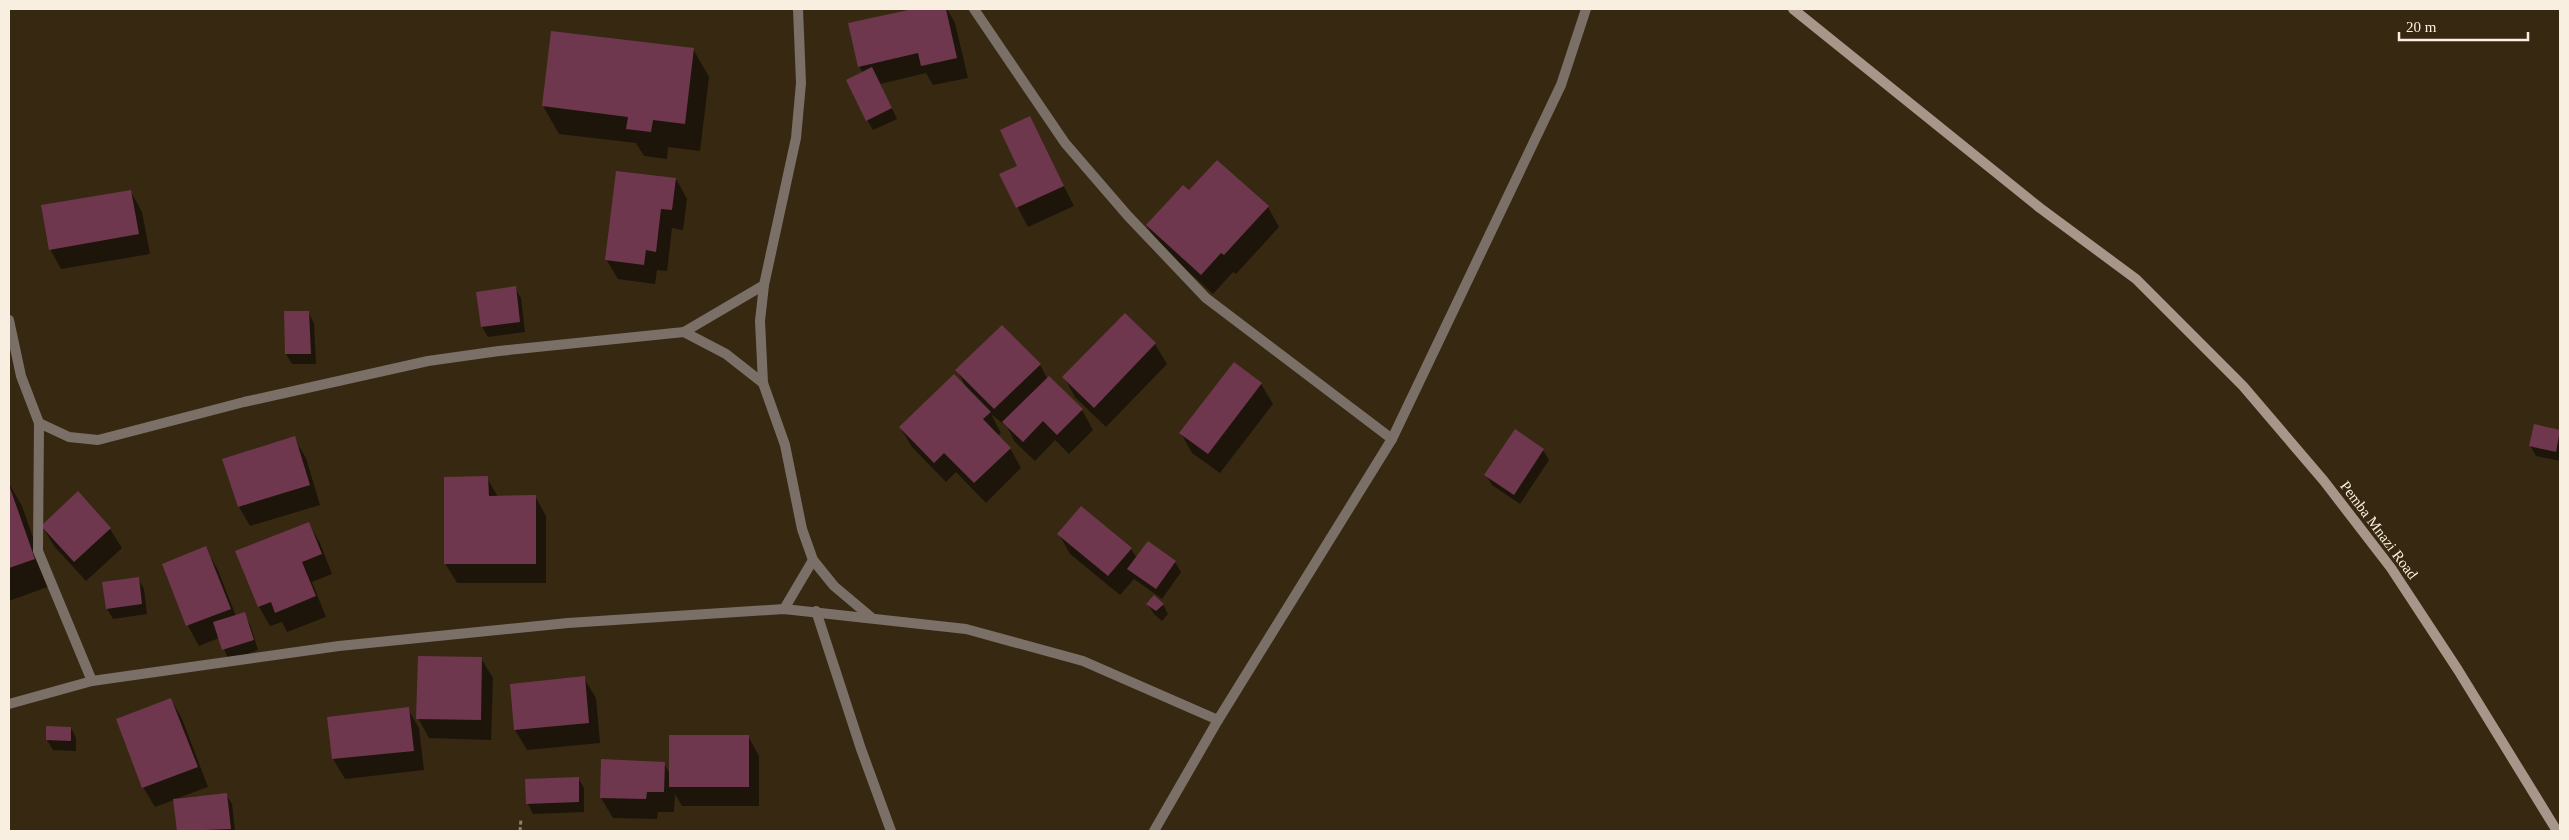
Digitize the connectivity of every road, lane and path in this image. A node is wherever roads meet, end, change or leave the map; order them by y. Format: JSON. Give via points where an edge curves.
{"nodes":[{"id":1,"x":798,"y":9,"type":"edge"},
{"id":2,"x":974,"y":9,"type":"edge"},
{"id":3,"x":1586,"y":9,"type":"edge"},
{"id":4,"x":1794,"y":9,"type":"edge"},
{"id":5,"x":764,"y":286,"type":"junction"},
{"id":6,"x":9,"y":320,"type":"edge"},
{"id":7,"x":684,"y":332,"type":"junction"},
{"id":8,"x":763,"y":383,"type":"junction"},
{"id":9,"x":38,"y":424,"type":"junction"},
{"id":10,"x":1392,"y":439,"type":"junction"},
{"id":11,"x":813,"y":560,"type":"junction"},
{"id":12,"x":784,"y":609,"type":"junction"},
{"id":13,"x":816,"y":611,"type":"junction"},
{"id":14,"x":873,"y":619,"type":"junction"},
{"id":15,"x":92,"y":681,"type":"junction"},
{"id":16,"x":9,"y":704,"type":"edge"},
{"id":17,"x":1218,"y":720,"type":"junction"},
{"id":18,"x":521,"y":819,"type":"dead end"},
{"id":19,"x":520,"y":831,"type":"edge"},
{"id":20,"x":891,"y":831,"type":"edge"},
{"id":21,"x":1154,"y":831,"type":"edge"},
{"id":22,"x":2557,"y":831,"type":"edge"}],
"edges":[{"from":1,"to":5,"type":"street","via":[[801,83],[796,138]]},
{"from":2,"to":10,"type":"street","via":[[1065,143],[1128,216],[1206,298]]},
{"from":3,"to":10,"type":"street","via":[[1561,85]]},
{"from":4,"to":22,"type":"main road","name":"Pemba Mnazi Road","via":[[2040,208],[2136,279],[2243,386],[2324,481],[2391,568]]},
{"from":5,"to":7,"type":"street"},
{"from":5,"to":8,"type":"street","via":[[760,320]]},
{"from":6,"to":9,"type":"street","via":[[21,376]]},
{"from":7,"to":8,"type":"street","via":[[726,354]]},
{"from":7,"to":9,"type":"street","via":[[428,361],[253,400],[98,440],[69,437]]},
{"from":8,"to":11,"type":"street","via":[[785,445],[802,529]]},
{"from":9,"to":15,"type":"street","via":[[38,551]]},
{"from":10,"to":17,"type":"street"},
{"from":11,"to":12,"type":"street"},
{"from":11,"to":14,"type":"street","via":[[834,586]]},
{"from":12,"to":13,"type":"street"},
{"from":12,"to":15,"type":"street","via":[[568,623],[339,646]]},
{"from":13,"to":14,"type":"street"},
{"from":13,"to":20,"type":"street"},
{"from":14,"to":17,"type":"street","via":[[966,629],[1083,661]]},
{"from":15,"to":16,"type":"street"},
{"from":17,"to":21,"type":"street"},
{"from":18,"to":19,"type":"path"}]}
